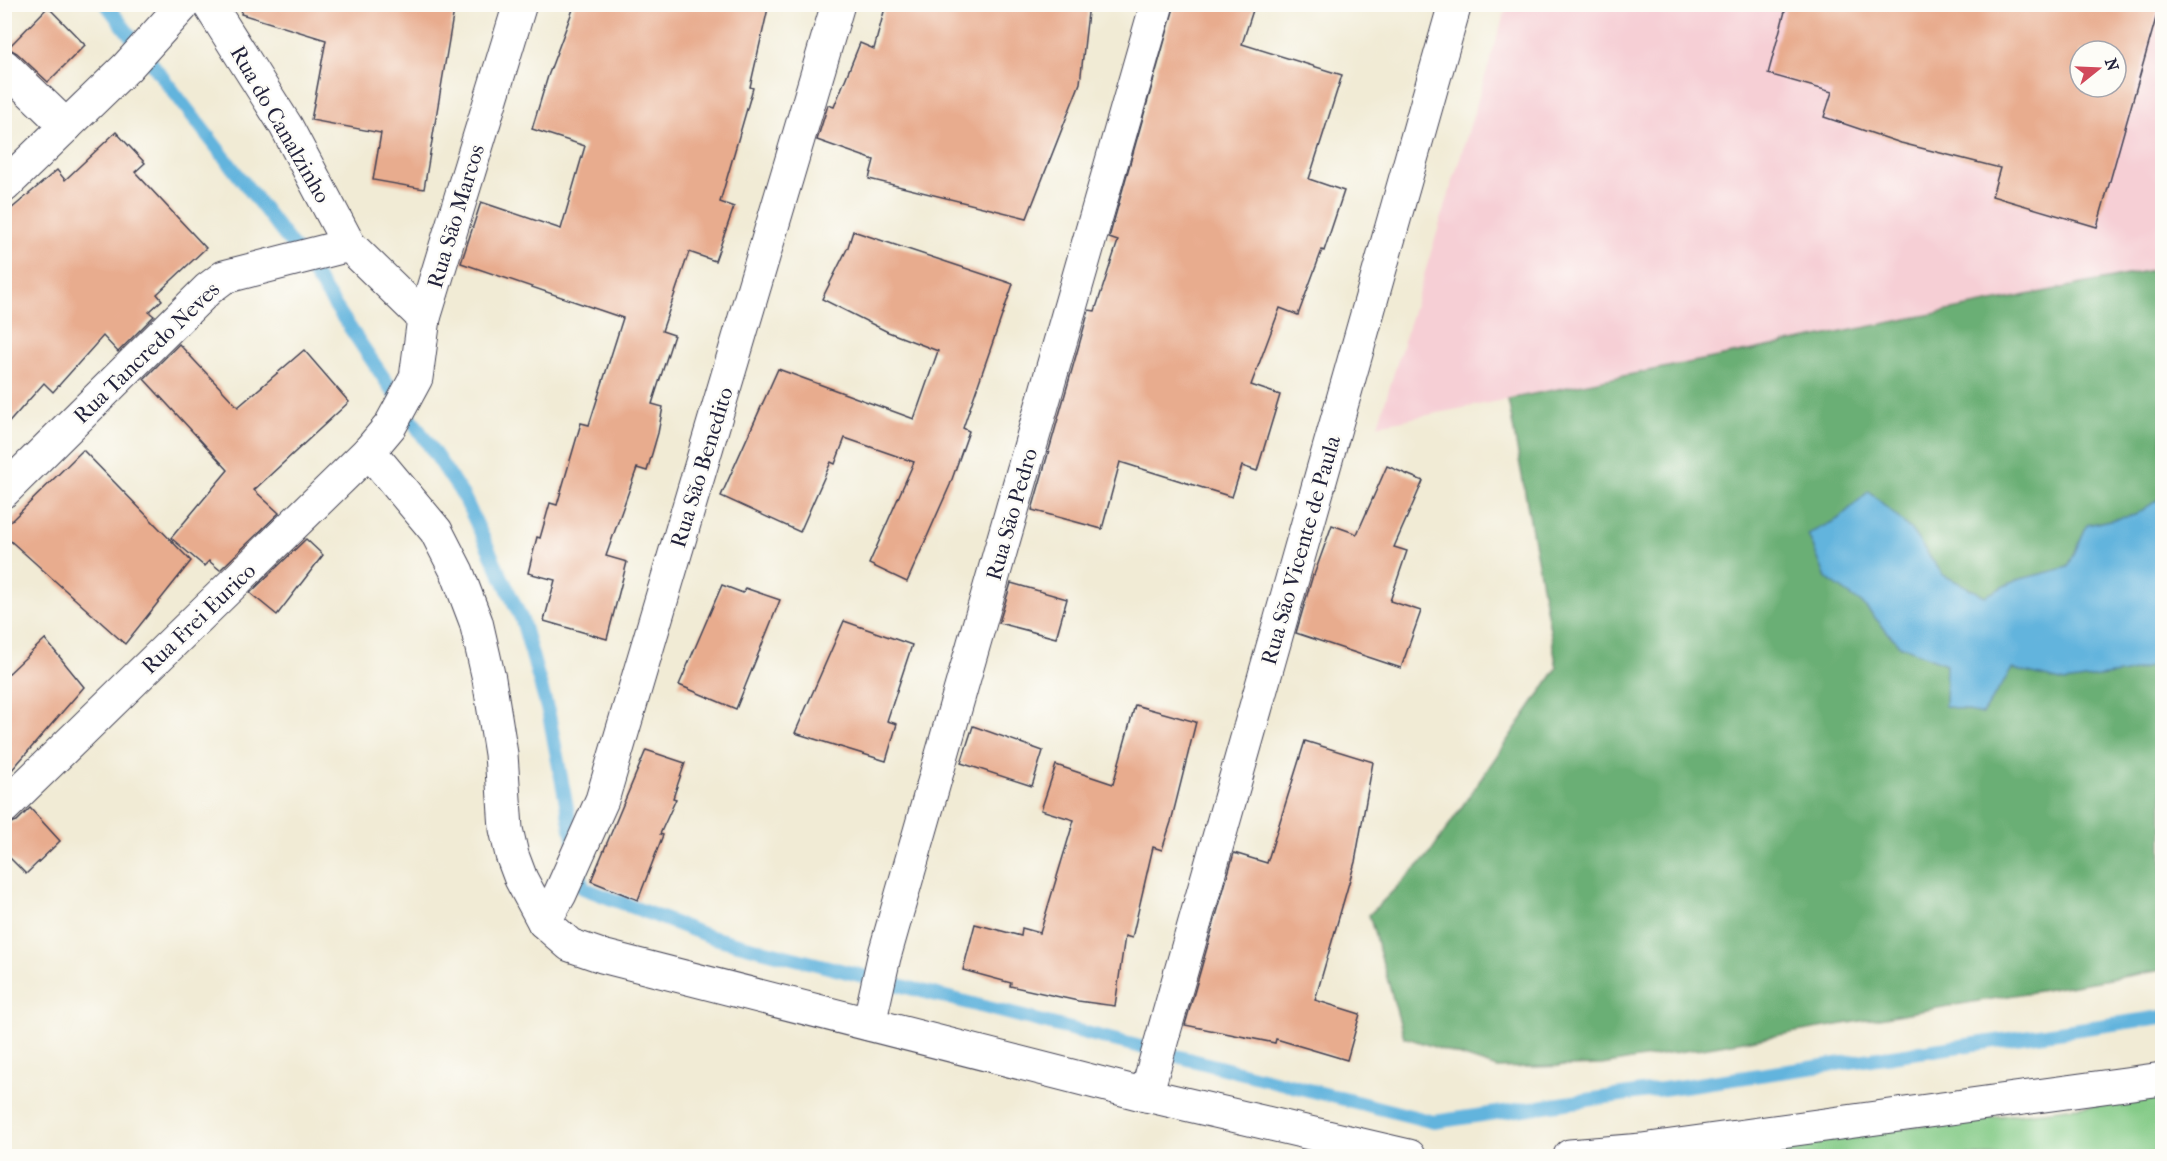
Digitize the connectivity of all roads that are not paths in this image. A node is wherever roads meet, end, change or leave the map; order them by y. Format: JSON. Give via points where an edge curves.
{"nodes":[{"id":1,"x":209,"y":4,"type":"edge"},
{"id":2,"x":520,"y":4,"type":"edge"},
{"id":3,"x":838,"y":4,"type":"edge"},
{"id":4,"x":1157,"y":4,"type":"edge"},
{"id":5,"x":1455,"y":4,"type":"edge"},
{"id":6,"x":175,"y":15,"type":"edge"},
{"id":7,"x":4,"y":66,"type":"edge"},
{"id":8,"x":66,"y":126,"type":"junction"},
{"id":9,"x":4,"y":186,"type":"edge"},
{"id":10,"x":340,"y":247,"type":"junction"},
{"id":11,"x":424,"y":318,"type":"junction"},
{"id":12,"x":390,"y":426,"type":"joint"},
{"id":13,"x":369,"y":451,"type":"junction"},
{"id":14,"x":4,"y":491,"type":"edge"},
{"id":15,"x":4,"y":807,"type":"edge"},
{"id":16,"x":544,"y":922,"type":"junction"},
{"id":17,"x":872,"y":1011,"type":"junction"},
{"id":18,"x":2163,"y":1079,"type":"edge"},
{"id":19,"x":1149,"y":1084,"type":"junction"},
{"id":20,"x":1409,"y":1156,"type":"edge"},
{"id":21,"x":1570,"y":1156,"type":"edge"}],
"edges":[{"from":1,"to":10,"type":"street","name":"Rua do Canalzinho","via":[[286,126]]},
{"from":2,"to":11,"type":"street","name":"Rua São Marcos"},
{"from":3,"to":16,"type":"street","name":"Rua São Benedito","via":[[602,800]]},
{"from":4,"to":17,"type":"street","name":"Rua São Pedro","via":[[884,957]]},
{"from":5,"to":19,"type":"street","name":"Rua São Vicente de Paula"},
{"from":6,"to":8,"type":"street"},
{"from":7,"to":8,"type":"street"},
{"from":8,"to":9,"type":"street"},
{"from":10,"to":11,"type":"street"},
{"from":10,"to":14,"type":"street","name":"Rua Tancredo Neves","via":[[224,277]]},
{"from":11,"to":12,"type":"street","name":"Rua São Marcos","via":[[416,378]]},
{"from":12,"to":13,"type":"street","name":"Rua Frei Eurico"},
{"from":13,"to":15,"type":"street","name":"Rua Frei Eurico"},
{"from":13,"to":16,"type":"street","via":[[436,531],[476,622],[501,754],[506,829],[521,879]]},
{"from":16,"to":17,"type":"street","via":[[570,945],[602,956]]},
{"from":17,"to":19,"type":"street"},
{"from":18,"to":21,"type":"street","via":[[1642,1150]]},
{"from":19,"to":20,"type":"street"}]}
